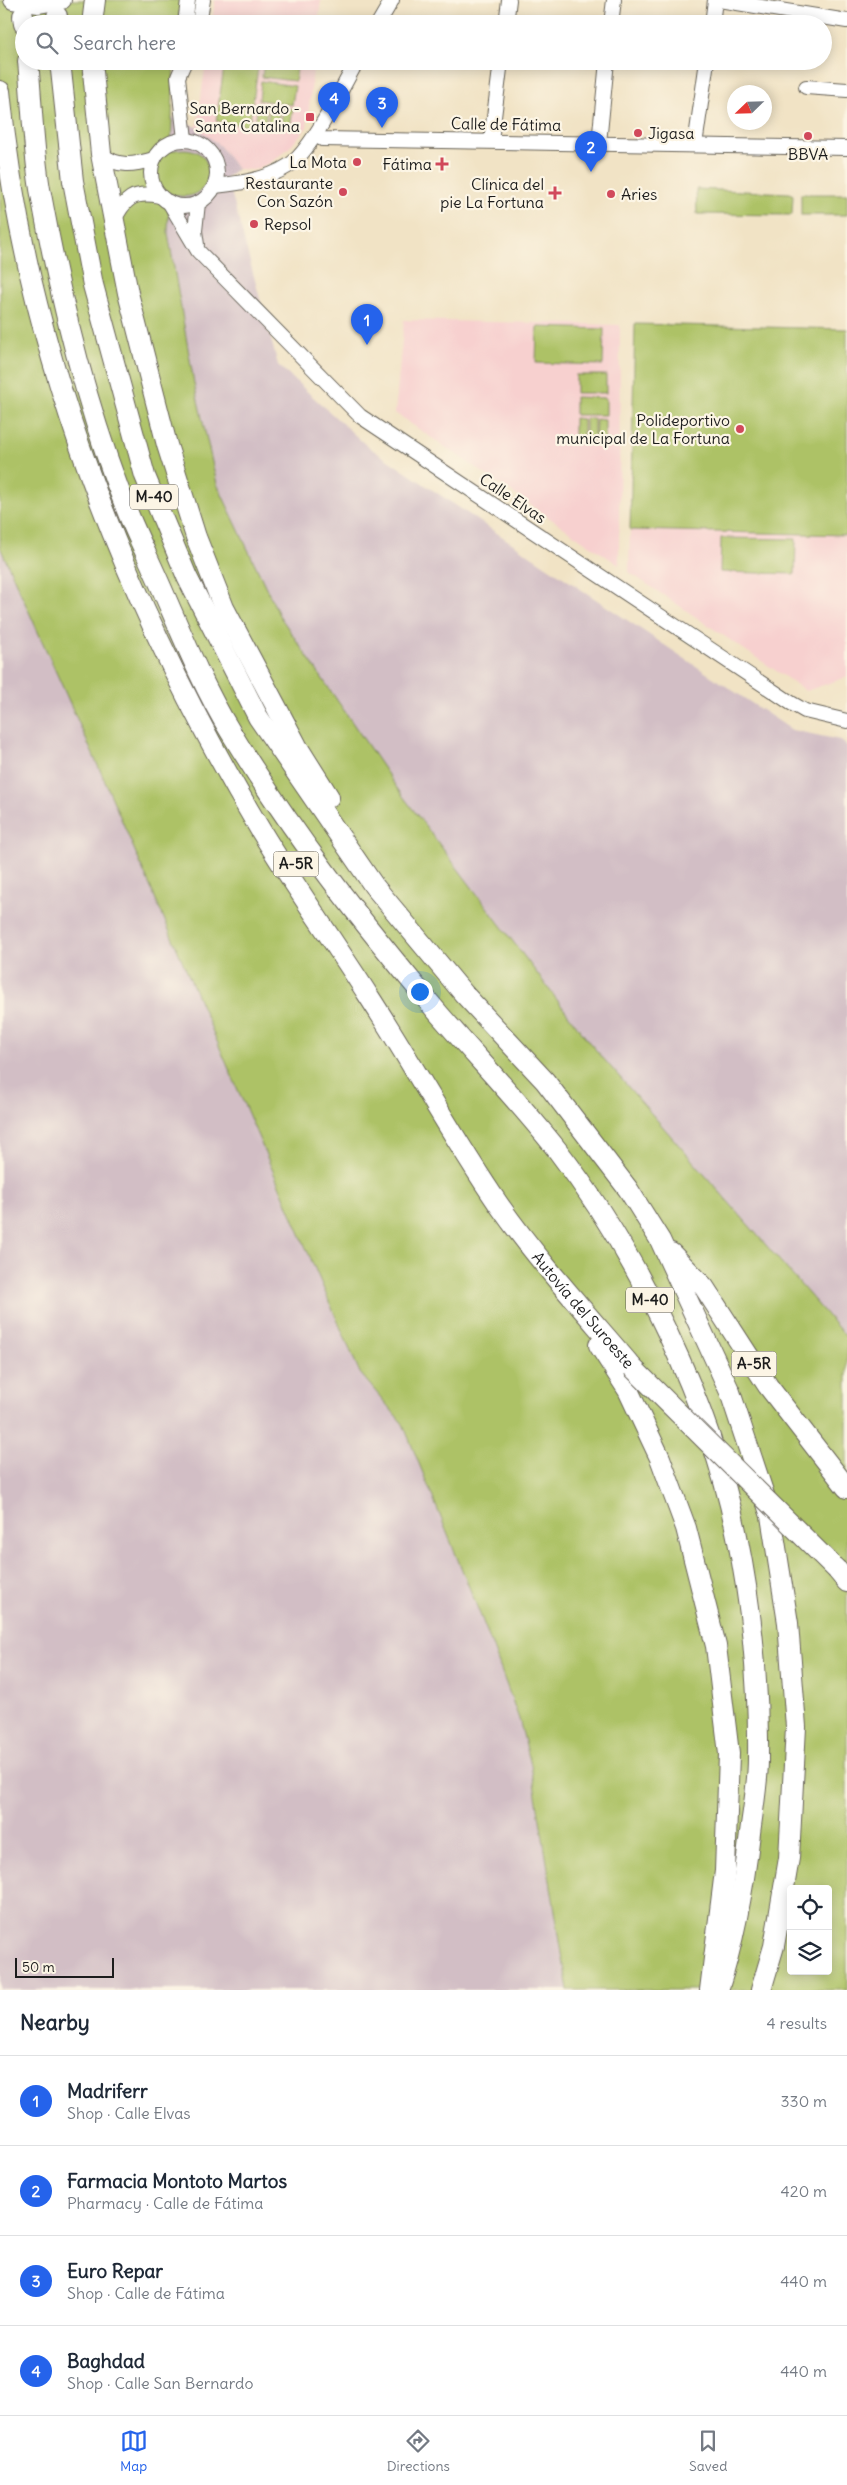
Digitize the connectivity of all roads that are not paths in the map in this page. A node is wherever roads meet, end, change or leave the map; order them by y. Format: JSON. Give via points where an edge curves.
{"nodes":[{"id":1,"x":95,"y":0,"type":"edge"},
{"id":2,"x":188,"y":0,"type":"edge"},
{"id":3,"x":203,"y":0,"type":"edge"},
{"id":4,"x":392,"y":0,"type":"edge"},
{"id":5,"x":509,"y":0,"type":"edge"},
{"id":6,"x":614,"y":0,"type":"edge"},
{"id":7,"x":717,"y":0,"type":"edge"},
{"id":8,"x":20,"y":13,"type":"edge"},
{"id":9,"x":58,"y":13,"type":"edge"},
{"id":10,"x":93,"y":15,"type":"edge"},
{"id":11,"x":186,"y":15,"type":"edge"},
{"id":12,"x":200,"y":15,"type":"edge"},
{"id":13,"x":383,"y":15,"type":"edge"},
{"id":14,"x":507,"y":15,"type":"edge"},
{"id":15,"x":612,"y":15,"type":"edge"},
{"id":16,"x":714,"y":15,"type":"edge"},
{"id":17,"x":810,"y":15,"type":"edge"},
{"id":18,"x":832,"y":19,"type":"edge"},
{"id":19,"x":847,"y":21,"type":"edge"},
{"id":20,"x":29,"y":70,"type":"edge"},
{"id":21,"x":61,"y":70,"type":"edge"},
{"id":22,"x":93,"y":70,"type":"edge"},
{"id":23,"x":179,"y":70,"type":"edge"},
{"id":24,"x":181,"y":70,"type":"edge"},
{"id":25,"x":352,"y":70,"type":"edge"},
{"id":26,"x":500,"y":70,"type":"edge"},
{"id":27,"x":606,"y":70,"type":"edge"},
{"id":28,"x":706,"y":70,"type":"edge"},
{"id":29,"x":178,"y":76,"type":"junction"},
{"id":30,"x":806,"y":87,"type":"dead end"},
{"id":31,"x":847,"y":90,"type":"edge"},
{"id":32,"x":0,"y":91,"type":"edge"},
{"id":33,"x":316,"y":135,"type":"junction"},
{"id":34,"x":185,"y":139,"type":"junction"},
{"id":35,"x":491,"y":141,"type":"junction"},
{"id":36,"x":598,"y":143,"type":"junction"},
{"id":37,"x":696,"y":145,"type":"junction"},
{"id":38,"x":847,"y":148,"type":"edge"},
{"id":39,"x":101,"y":154,"type":"junction"},
{"id":40,"x":154,"y":159,"type":"junction"},
{"id":41,"x":215,"y":186,"type":"junction"},
{"id":42,"x":165,"y":199,"type":"junction"},
{"id":43,"x":198,"y":203,"type":"junction"},
{"id":44,"x":113,"y":222,"type":"junction"},
{"id":45,"x":198,"y":250,"type":"junction"},
{"id":46,"x":847,"y":720,"type":"edge"},
{"id":47,"x":228,"y":729,"type":"junction"},
{"id":48,"x":374,"y":886,"type":"junction"},
{"id":49,"x":370,"y":997,"type":"junction"},
{"id":50,"x":660,"y":1240,"type":"junction"},
{"id":51,"x":537,"y":1257,"type":"junction"},
{"id":52,"x":847,"y":1488,"type":"edge"},
{"id":53,"x":842,"y":1576,"type":"edge"},
{"id":54,"x":710,"y":1990,"type":"edge"},
{"id":55,"x":718,"y":1990,"type":"edge"},
{"id":56,"x":761,"y":1990,"type":"edge"}],
"edges":[{"from":1,"to":10,"type":"highway"},
{"from":2,"to":11,"type":"street"},
{"from":3,"to":12,"type":"street"},
{"from":4,"to":13,"type":"street"},
{"from":5,"to":14,"type":"street"},
{"from":6,"to":15,"type":"street"},
{"from":7,"to":16,"type":"street"},
{"from":7,"to":17,"type":"street"},
{"from":8,"to":9,"type":"main road","via":[[39,4]]},
{"from":18,"to":19,"type":"street"},
{"from":20,"to":47,"type":"highway","number":"M-40","via":[[39,184],[71,335],[95,417],[129,515],[204,685]]},
{"from":21,"to":48,"type":"highway","number":"M-40","via":[[73,181],[93,285],[145,476],[187,577],[258,716]]},
{"from":22,"to":39,"type":"highway"},
{"from":23,"to":29,"type":"street"},
{"from":24,"to":29,"type":"street"},
{"from":25,"to":33,"type":"street"},
{"from":26,"to":35,"type":"street"},
{"from":27,"to":36,"type":"street"},
{"from":28,"to":37,"type":"street"},
{"from":29,"to":34,"type":"street"},
{"from":30,"to":31,"type":"street"},
{"from":32,"to":49,"type":"highway","via":[[15,202],[59,382],[141,602],[182,687],[261,831]]},
{"from":33,"to":35,"type":"street","name":"Calle de Fátima","via":[[322,139]]},
{"from":33,"to":41,"type":"street","via":[[290,166],[256,181]]},
{"from":34,"to":40,"type":"street","via":[[166,145]]},
{"from":34,"to":41,"type":"street","via":[[196,141],[213,155],[218,176]]},
{"from":35,"to":36,"type":"street","name":"Calle de Fátima"},
{"from":36,"to":37,"type":"street","name":"Calle de Fátima"},
{"from":37,"to":38,"type":"street","name":"Calle de Fátima"},
{"from":39,"to":40,"type":"street","via":[[109,161],[123,165]]},
{"from":39,"to":44,"type":"highway"},
{"from":40,"to":42,"type":"street","via":[[151,179]]},
{"from":41,"to":43,"type":"street","via":[[210,195]]},
{"from":42,"to":43,"type":"street","via":[[183,206]]},
{"from":42,"to":44,"type":"street","via":[[140,194],[127,199]]},
{"from":42,"to":45,"type":"street","name":"Calle Elvas"},
{"from":43,"to":45,"type":"street","via":[[195,231]]},
{"from":44,"to":48,"type":"highway","via":[[167,445],[196,537],[224,608],[297,746],[359,845]]},
{"from":45,"to":46,"type":"street","name":"Calle Elvas","via":[[360,416],[791,703],[804,711]]},
{"from":47,"to":49,"type":"highway","number":"A-5R","via":[[253,792],[337,931]]},
{"from":47,"to":55,"type":"highway","number":"M-40","via":[[347,904],[557,1150],[596,1205],[632,1264],[696,1400],[719,1464],[737,1534],[754,1644],[758,1764],[745,1878]]},
{"from":48,"to":50,"type":"highway","number":"M-40","via":[[464,994],[545,1081],[628,1189]]},
{"from":49,"to":51,"type":"highway","name":"Autovía del Suroeste","number":"A-5R","via":[[446,1125]]},
{"from":50,"to":52,"type":"highway","number":"A-5R","via":[[704,1287],[768,1386]]},
{"from":50,"to":56,"type":"highway","number":"M-40","via":[[730,1392],[771,1516],[788,1622],[796,1727],[789,1858],[774,1946]]},
{"from":51,"to":53,"type":"highway","name":"Autovía del Suroeste","number":"A-5R","bridge":true,"via":[[632,1367]]},
{"from":51,"to":54,"type":"highway","via":[[569,1307],[602,1349],[636,1407],[660,1458],[686,1528],[716,1646],[729,1754],[724,1871]]}]}
